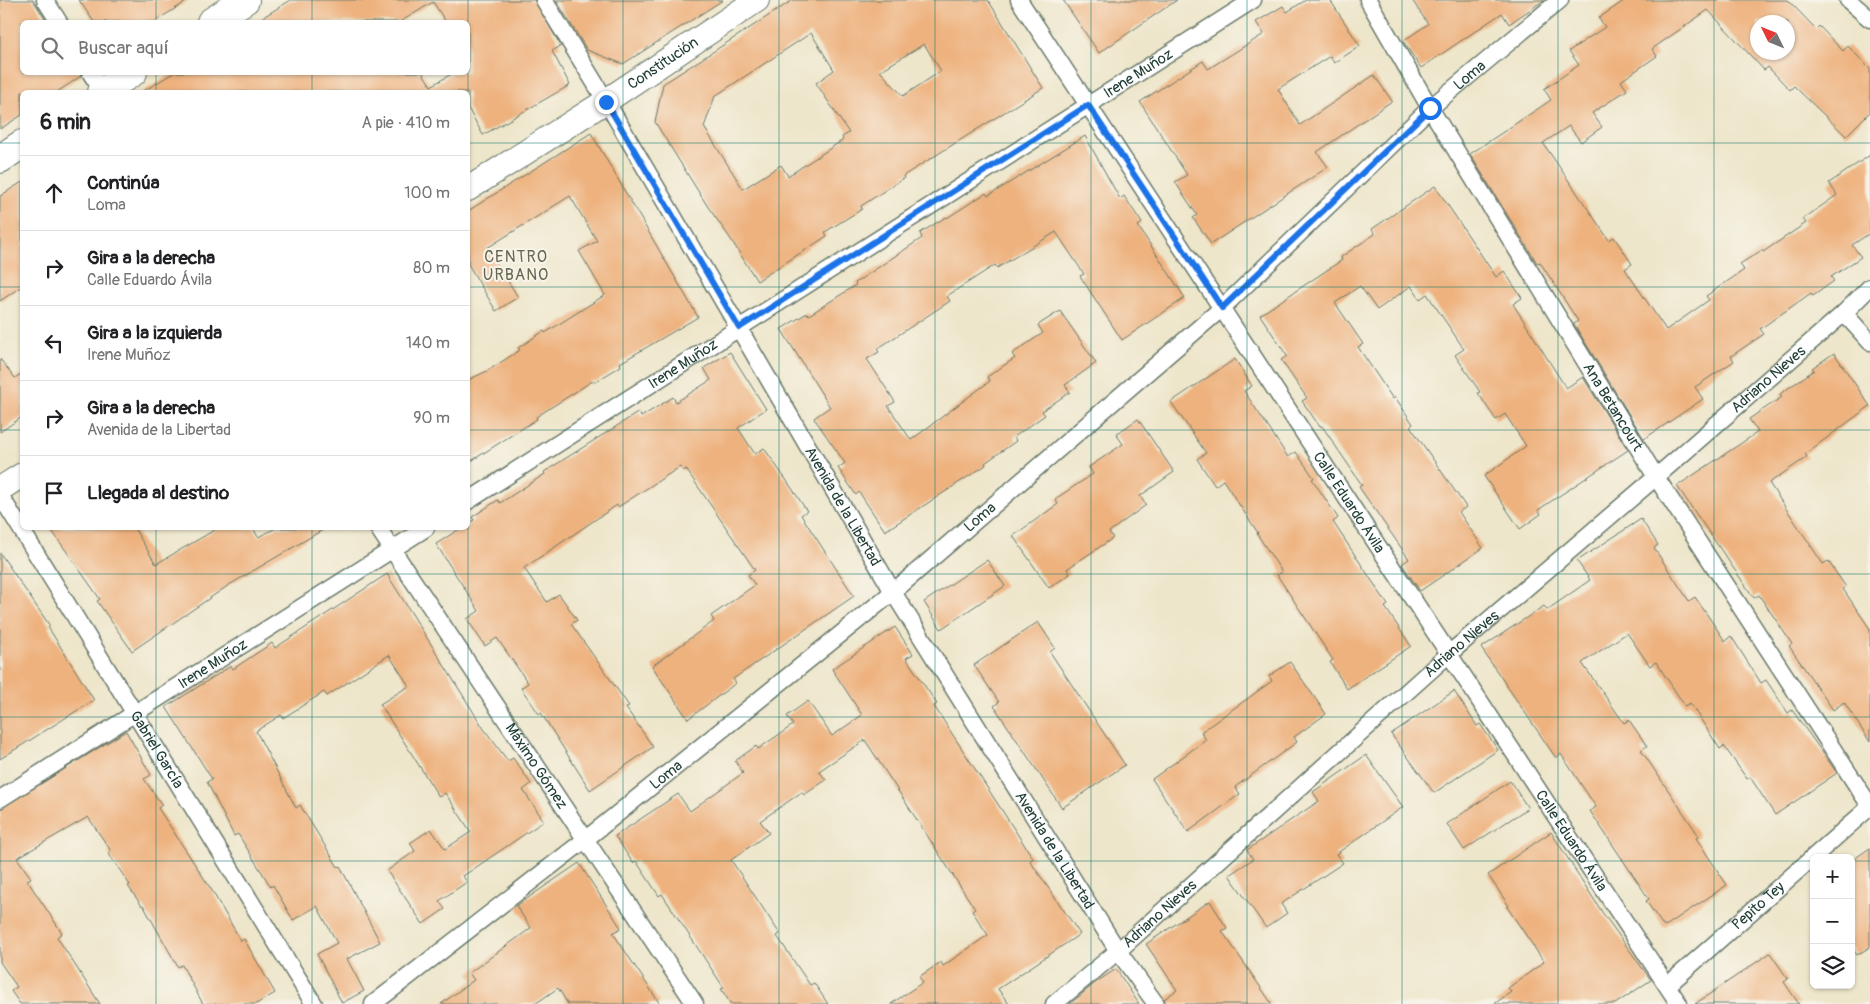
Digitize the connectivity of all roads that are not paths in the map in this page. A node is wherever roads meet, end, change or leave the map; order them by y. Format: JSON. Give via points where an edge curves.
{"nodes":[{"id":1,"x":45,"y":0,"type":"edge"},
{"id":2,"x":245,"y":0,"type":"edge"},
{"id":3,"x":544,"y":0,"type":"edge"},
{"id":4,"x":756,"y":0,"type":"edge"},
{"id":5,"x":1019,"y":0,"type":"edge"},
{"id":6,"x":1253,"y":0,"type":"edge"},
{"id":7,"x":1368,"y":0,"type":"edge"},
{"id":8,"x":1560,"y":0,"type":"edge"},
{"id":9,"x":1848,"y":0,"type":"edge"},
{"id":10,"x":1870,"y":19,"type":"edge"},
{"id":11,"x":58,"y":20,"type":"edge"},
{"id":12,"x":213,"y":20,"type":"edge"},
{"id":13,"x":92,"y":75,"type":"edge"},
{"id":14,"x":128,"y":75,"type":"edge"},
{"id":15,"x":101,"y":90,"type":"edge"},
{"id":16,"x":105,"y":90,"type":"edge"},
{"id":17,"x":606,"y":102,"type":"junction"},
{"id":18,"x":1088,"y":105,"type":"junction"},
{"id":19,"x":1430,"y":108,"type":"junction"},
{"id":20,"x":20,"y":145,"type":"edge"},
{"id":21,"x":0,"y":158,"type":"edge"},
{"id":22,"x":470,"y":188,"type":"edge"},
{"id":23,"x":1870,"y":287,"type":"edge"},
{"id":24,"x":1222,"y":308,"type":"junction"},
{"id":25,"x":1844,"y":313,"type":"junction"},
{"id":26,"x":739,"y":328,"type":"junction"},
{"id":27,"x":1870,"y":342,"type":"edge"},
{"id":28,"x":20,"y":476,"type":"edge"},
{"id":29,"x":1656,"y":478,"type":"junction"},
{"id":30,"x":0,"y":489,"type":"edge"},
{"id":31,"x":0,"y":495,"type":"edge"},
{"id":32,"x":470,"y":500,"type":"edge"},
{"id":33,"x":20,"y":527,"type":"edge"},
{"id":34,"x":22,"y":530,"type":"edge"},
{"id":35,"x":379,"y":530,"type":"edge"},
{"id":36,"x":423,"y":530,"type":"edge"},
{"id":37,"x":392,"y":549,"type":"junction"},
{"id":38,"x":893,"y":592,"type":"junction"},
{"id":39,"x":1450,"y":653,"type":"junction"},
{"id":40,"x":135,"y":712,"type":"junction"},
{"id":41,"x":0,"y":799,"type":"edge"},
{"id":42,"x":1870,"y":807,"type":"edge"},
{"id":43,"x":586,"y":839,"type":"junction"},
{"id":44,"x":1118,"y":951,"type":"junction"},
{"id":45,"x":1668,"y":985,"type":"junction"},
{"id":46,"x":314,"y":1004,"type":"edge"},
{"id":47,"x":374,"y":1004,"type":"edge"},
{"id":48,"x":695,"y":1004,"type":"edge"},
{"id":49,"x":1054,"y":1004,"type":"edge"},
{"id":50,"x":1156,"y":1004,"type":"edge"},
{"id":51,"x":1679,"y":1004,"type":"edge"}],
"edges":[{"from":1,"to":11,"type":"street"},
{"from":2,"to":12,"type":"highway"},
{"from":3,"to":17,"type":"street","name":"Avenida de la Libertad"},
{"from":4,"to":17,"type":"street","name":"Constitución"},
{"from":5,"to":18,"type":"street","name":"Calle Eduardo Ávila"},
{"from":6,"to":18,"type":"street","name":"Irene Muñoz"},
{"from":7,"to":19,"type":"street","name":"Ana Betancourt"},
{"from":8,"to":19,"type":"street","name":"Loma"},
{"from":9,"to":10,"type":"street"},
{"from":13,"to":15,"type":"street"},
{"from":14,"to":16,"type":"highway"},
{"from":17,"to":22,"type":"street","name":"Constitución"},
{"from":17,"to":26,"type":"street","name":"Avenida de la Libertad"},
{"from":18,"to":24,"type":"street","name":"Calle Eduardo Ávila"},
{"from":18,"to":26,"type":"street","name":"Irene Muñoz"},
{"from":19,"to":24,"type":"street","name":"Loma"},
{"from":19,"to":29,"type":"street","name":"Ana Betancourt"},
{"from":20,"to":21,"type":"highway"},
{"from":23,"to":25,"type":"street","name":"Adriano Nieves"},
{"from":24,"to":38,"type":"street","name":"Loma"},
{"from":24,"to":39,"type":"street","name":"Calle Eduardo Ávila"},
{"from":25,"to":27,"type":"street"},
{"from":25,"to":29,"type":"street","name":"Adriano Nieves"},
{"from":26,"to":32,"type":"street","name":"Irene Muñoz"},
{"from":26,"to":38,"type":"street","name":"Avenida de la Libertad"},
{"from":28,"to":30,"type":"street"},
{"from":29,"to":39,"type":"street","name":"Adriano Nieves"},
{"from":29,"to":42,"type":"street","name":"Ana Betancourt"},
{"from":31,"to":33,"type":"street","name":"Gabriel García"},
{"from":34,"to":40,"type":"street","name":"Gabriel García"},
{"from":35,"to":37,"type":"street","name":"Máximo Gómez"},
{"from":36,"to":37,"type":"street","name":"Irene Muñoz"},
{"from":37,"to":40,"type":"street","name":"Irene Muñoz"},
{"from":37,"to":43,"type":"street","name":"Máximo Gómez"},
{"from":38,"to":43,"type":"street","name":"Loma"},
{"from":38,"to":44,"type":"street","name":"Avenida de la Libertad"},
{"from":39,"to":44,"type":"street","name":"Adriano Nieves"},
{"from":39,"to":45,"type":"street","name":"Calle Eduardo Ávila"},
{"from":40,"to":41,"type":"street","name":"Irene Muñoz"},
{"from":40,"to":46,"type":"street","name":"Gabriel García"},
{"from":42,"to":45,"type":"street","name":"Pepito Tey"},
{"from":43,"to":47,"type":"street","name":"Loma"},
{"from":43,"to":48,"type":"street","name":"Máximo Gómez"},
{"from":44,"to":49,"type":"street","name":"Adriano Nieves"},
{"from":44,"to":50,"type":"street","name":"Avenida de la Libertad"},
{"from":45,"to":51,"type":"street","name":"Calle Eduardo Ávila"}]}
